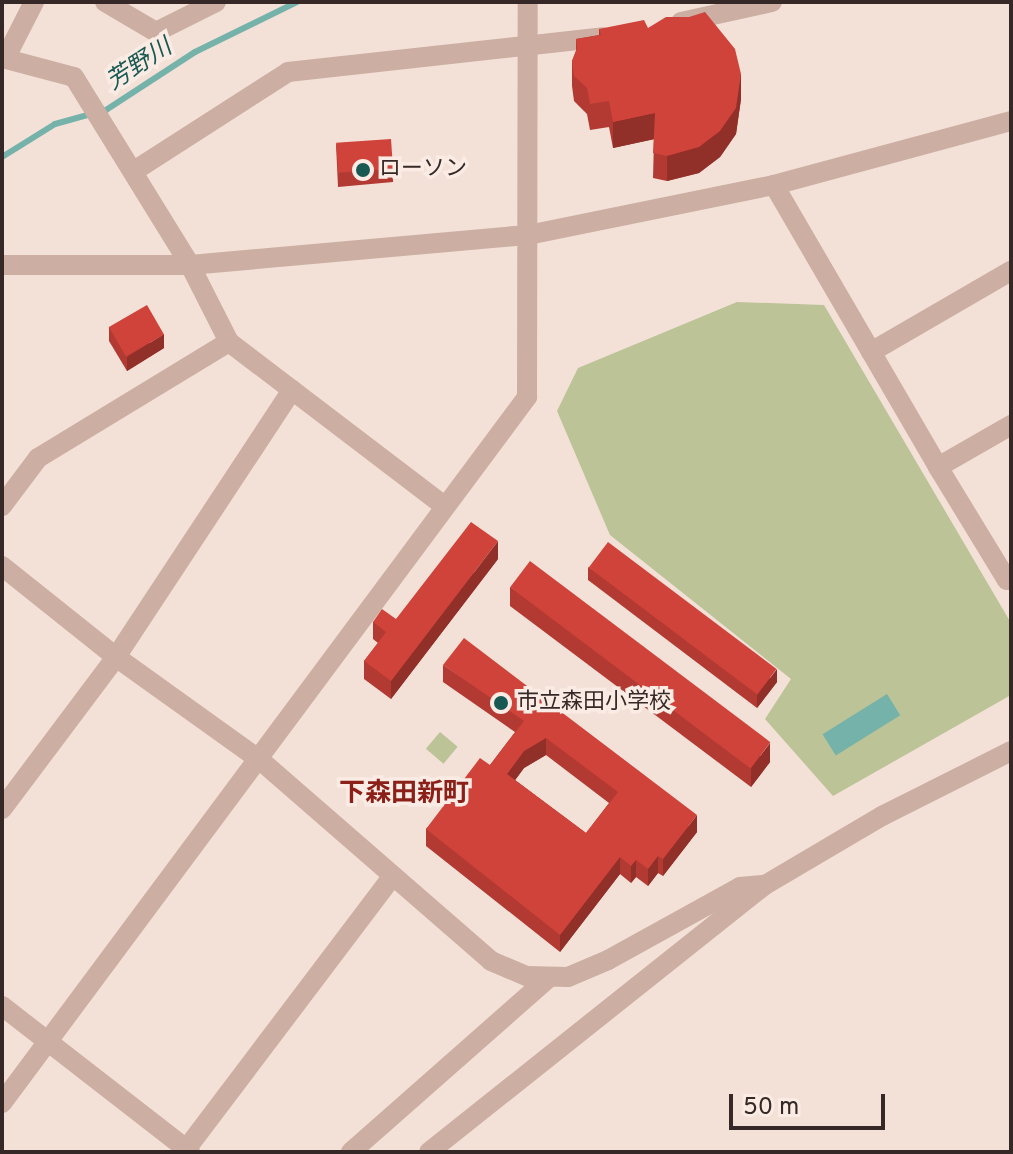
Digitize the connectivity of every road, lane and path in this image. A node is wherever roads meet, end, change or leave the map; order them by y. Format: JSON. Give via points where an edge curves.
{"nodes":[{"id":1,"x":34,"y":2,"type":"edge"},
{"id":2,"x":105,"y":2,"type":"edge"},
{"id":3,"x":216,"y":2,"type":"edge"},
{"id":4,"x":528,"y":2,"type":"edge"},
{"id":5,"x":772,"y":2,"type":"edge"},
{"id":6,"x":663,"y":25,"type":"edge"},
{"id":7,"x":617,"y":35,"type":"edge"},
{"id":8,"x":528,"y":48,"type":"junction"},
{"id":9,"x":4,"y":59,"type":"edge"},
{"id":10,"x":1011,"y":121,"type":"edge"},
{"id":11,"x":134,"y":171,"type":"junction"},
{"id":12,"x":774,"y":185,"type":"junction"},
{"id":13,"x":528,"y":235,"type":"junction"},
{"id":14,"x":2,"y":265,"type":"edge"},
{"id":15,"x":190,"y":265,"type":"junction"},
{"id":16,"x":1011,"y":271,"type":"edge"},
{"id":17,"x":229,"y":342,"type":"junction"},
{"id":18,"x":871,"y":352,"type":"junction"},
{"id":19,"x":292,"y":390,"type":"junction"},
{"id":20,"x":1011,"y":425,"type":"edge"},
{"id":21,"x":938,"y":467,"type":"junction"},
{"id":22,"x":443,"y":505,"type":"junction"},
{"id":23,"x":2,"y":506,"type":"edge"},
{"id":24,"x":2,"y":566,"type":"edge"},
{"id":25,"x":1010,"y":582,"type":"edge"},
{"id":26,"x":116,"y":657,"type":"junction"},
{"id":27,"x":1011,"y":751,"type":"edge"},
{"id":28,"x":260,"y":760,"type":"junction"},
{"id":29,"x":2,"y":809,"type":"edge"},
{"id":30,"x":393,"y":876,"type":"junction"},
{"id":31,"x":765,"y":885,"type":"junction"},
{"id":32,"x":547,"y":979,"type":"junction"},
{"id":33,"x":2,"y":1006,"type":"edge"},
{"id":34,"x":50,"y":1040,"type":"junction"},
{"id":35,"x":2,"y":1103,"type":"edge"},
{"id":36,"x":187,"y":1151,"type":"edge"},
{"id":37,"x":351,"y":1152,"type":"edge"},
{"id":38,"x":429,"y":1152,"type":"edge"}],
"edges":[{"from":1,"to":9,"type":"street"},
{"from":2,"to":3,"type":"street","via":[[156,32]]},
{"from":4,"to":8,"type":"street"},
{"from":5,"to":6,"type":"street"},
{"from":7,"to":8,"type":"street"},
{"from":8,"to":11,"type":"street","via":[[288,72]]},
{"from":8,"to":13,"type":"street"},
{"from":9,"to":11,"type":"street","via":[[74,77]]},
{"from":10,"to":12,"type":"street"},
{"from":11,"to":15,"type":"street"},
{"from":12,"to":13,"type":"street"},
{"from":12,"to":18,"type":"street"},
{"from":13,"to":15,"type":"street"},
{"from":13,"to":22,"type":"street","via":[[527,397]]},
{"from":14,"to":15,"type":"street"},
{"from":15,"to":17,"type":"street"},
{"from":16,"to":18,"type":"street"},
{"from":17,"to":19,"type":"street"},
{"from":17,"to":23,"type":"street","via":[[38,458]]},
{"from":18,"to":21,"type":"street"},
{"from":19,"to":22,"type":"street"},
{"from":19,"to":26,"type":"street"},
{"from":20,"to":21,"type":"street"},
{"from":21,"to":25,"type":"street"},
{"from":22,"to":28,"type":"street"},
{"from":24,"to":26,"type":"street"},
{"from":26,"to":28,"type":"street"},
{"from":26,"to":29,"type":"street"},
{"from":27,"to":31,"type":"street","via":[[882,816]]},
{"from":28,"to":30,"type":"street"},
{"from":28,"to":34,"type":"street"},
{"from":30,"to":32,"type":"street","via":[[491,961]]},
{"from":30,"to":36,"type":"street"},
{"from":31,"to":32,"type":"street","via":[[740,887],[608,960],[568,977]]},
{"from":31,"to":38,"type":"street"},
{"from":32,"to":37,"type":"street"},
{"from":33,"to":34,"type":"street"},
{"from":34,"to":35,"type":"street"},
{"from":34,"to":36,"type":"street"}]}
